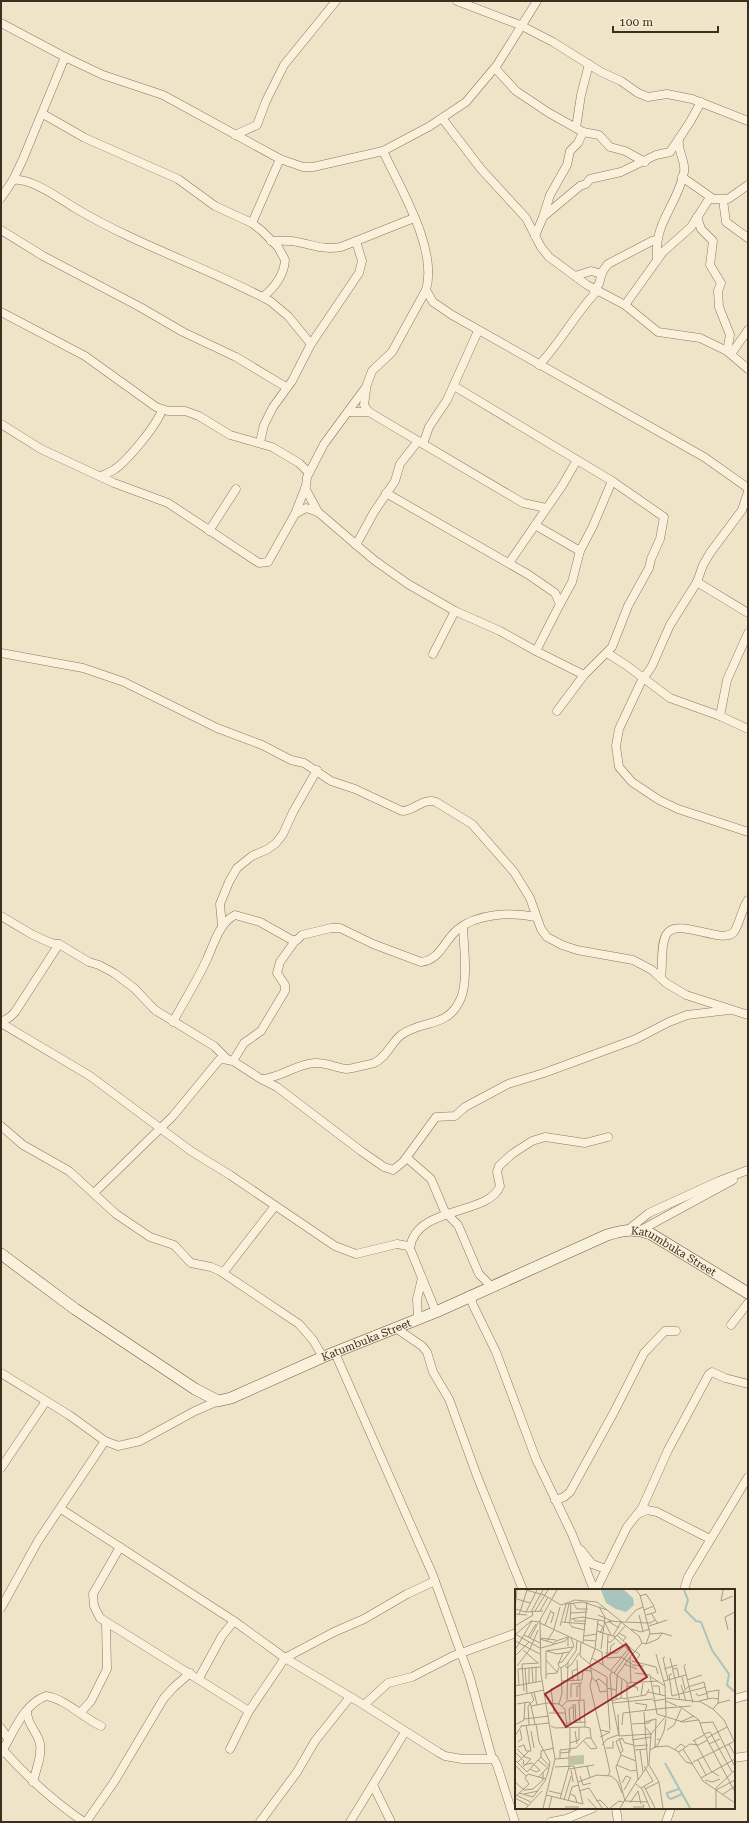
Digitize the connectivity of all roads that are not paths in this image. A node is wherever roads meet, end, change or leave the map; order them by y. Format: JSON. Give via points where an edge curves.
{"nodes":[{"id":1,"x":336,"y":1,"type":"edge"},
{"id":2,"x":457,"y":1,"type":"edge"},
{"id":3,"x":537,"y":1,"type":"edge"},
{"id":4,"x":1,"y":23,"type":"edge"},
{"id":5,"x":520,"y":25,"type":"junction"},
{"id":6,"x":65,"y":57,"type":"junction"},
{"id":7,"x":589,"y":64,"type":"junction"},
{"id":8,"x":495,"y":68,"type":"junction"},
{"id":9,"x":701,"y":102,"type":"junction"},
{"id":10,"x":43,"y":114,"type":"junction"},
{"id":11,"x":442,"y":118,"type":"junction"},
{"id":12,"x":748,"y":121,"type":"edge"},
{"id":13,"x":580,"y":130,"type":"junction"},
{"id":14,"x":680,"y":134,"type":"junction"},
{"id":15,"x":235,"y":135,"type":"junction"},
{"id":16,"x":383,"y":151,"type":"junction"},
{"id":17,"x":280,"y":159,"type":"junction"},
{"id":18,"x":645,"y":162,"type":"junction"},
{"id":19,"x":682,"y":177,"type":"junction"},
{"id":20,"x":13,"y":180,"type":"junction"},
{"id":21,"x":748,"y":184,"type":"edge"},
{"id":22,"x":1,"y":198,"type":"edge"},
{"id":23,"x":712,"y":198,"type":"junction"},
{"id":24,"x":723,"y":200,"type":"junction"},
{"id":25,"x":543,"y":217,"type":"junction"},
{"id":26,"x":414,"y":218,"type":"junction"},
{"id":27,"x":696,"y":218,"type":"junction"},
{"id":28,"x":252,"y":223,"type":"junction"},
{"id":29,"x":1,"y":230,"type":"edge"},
{"id":30,"x":535,"y":237,"type":"junction"},
{"id":31,"x":748,"y":238,"type":"edge"},
{"id":32,"x":657,"y":240,"type":"junction"},
{"id":33,"x":272,"y":241,"type":"junction"},
{"id":34,"x":356,"y":241,"type":"junction"},
{"id":35,"x":656,"y":260,"type":"junction"},
{"id":36,"x":602,"y":274,"type":"junction"},
{"id":37,"x":575,"y":276,"type":"junction"},
{"id":38,"x":426,"y":290,"type":"junction"},
{"id":39,"x":596,"y":290,"type":"junction"},
{"id":40,"x":263,"y":297,"type":"junction"},
{"id":41,"x":625,"y":305,"type":"junction"},
{"id":42,"x":1,"y":312,"type":"edge"},
{"id":43,"x":748,"y":330,"type":"edge"},
{"id":44,"x":478,"y":331,"type":"junction"},
{"id":45,"x":311,"y":344,"type":"junction"},
{"id":46,"x":729,"y":352,"type":"junction"},
{"id":47,"x":540,"y":365,"type":"junction"},
{"id":48,"x":748,"y":369,"type":"edge"},
{"id":49,"x":454,"y":386,"type":"junction"},
{"id":50,"x":286,"y":387,"type":"junction"},
{"id":51,"x":366,"y":387,"type":"junction"},
{"id":52,"x":162,"y":410,"type":"junction"},
{"id":53,"x":348,"y":412,"type":"junction"},
{"id":54,"x":369,"y":412,"type":"junction"},
{"id":55,"x":1,"y":424,"type":"edge"},
{"id":56,"x":260,"y":442,"type":"junction"},
{"id":57,"x":421,"y":443,"type":"junction"},
{"id":58,"x":577,"y":460,"type":"junction"},
{"id":59,"x":309,"y":473,"type":"junction"},
{"id":60,"x":101,"y":476,"type":"junction"},
{"id":61,"x":612,"y":481,"type":"junction"},
{"id":62,"x":305,"y":488,"type":"junction"},
{"id":63,"x":748,"y":488,"type":"edge"},
{"id":64,"x":236,"y":489,"type":"dead end"},
{"id":65,"x":748,"y":492,"type":"edge"},
{"id":66,"x":386,"y":493,"type":"junction"},
{"id":67,"x":546,"y":508,"type":"junction"},
{"id":68,"x":318,"y":512,"type":"junction"},
{"id":69,"x":294,"y":514,"type":"junction"},
{"id":70,"x":535,"y":525,"type":"junction"},
{"id":71,"x":210,"y":531,"type":"junction"},
{"id":72,"x":356,"y":545,"type":"junction"},
{"id":73,"x":580,"y":551,"type":"junction"},
{"id":74,"x":509,"y":563,"type":"junction"},
{"id":75,"x":697,"y":582,"type":"junction"},
{"id":76,"x":560,"y":604,"type":"junction"},
{"id":77,"x":455,"y":611,"type":"junction"},
{"id":78,"x":748,"y":613,"type":"edge"},
{"id":79,"x":748,"y":633,"type":"edge"},
{"id":80,"x":536,"y":651,"type":"junction"},
{"id":81,"x":1,"y":653,"type":"edge"},
{"id":82,"x":607,"y":653,"type":"junction"},
{"id":83,"x":433,"y":654,"type":"dead end"},
{"id":84,"x":584,"y":675,"type":"junction"},
{"id":85,"x":643,"y":678,"type":"junction"},
{"id":86,"x":557,"y":711,"type":"dead end"},
{"id":87,"x":720,"y":716,"type":"junction"},
{"id":88,"x":748,"y":729,"type":"edge"},
{"id":89,"x":316,"y":770,"type":"junction"},
{"id":90,"x":748,"y":832,"type":"edge"},
{"id":91,"x":748,"y":900,"type":"edge"},
{"id":92,"x":1,"y":916,"type":"edge"},
{"id":93,"x":536,"y":917,"type":"junction"},
{"id":94,"x":222,"y":926,"type":"junction"},
{"id":95,"x":463,"y":928,"type":"junction"},
{"id":96,"x":295,"y":941,"type":"junction"},
{"id":97,"x":59,"y":944,"type":"junction"},
{"id":98,"x":661,"y":978,"type":"junction"},
{"id":99,"x":731,"y":1010,"type":"junction"},
{"id":100,"x":748,"y":1015,"type":"edge"},
{"id":101,"x":1,"y":1022,"type":"edge"},
{"id":102,"x":173,"y":1022,"type":"junction"},
{"id":103,"x":230,"y":1060,"type":"junction"},
{"id":104,"x":261,"y":1079,"type":"junction"},
{"id":105,"x":1,"y":1126,"type":"edge"},
{"id":106,"x":161,"y":1129,"type":"junction"},
{"id":107,"x":608,"y":1137,"type":"dead end"},
{"id":108,"x":406,"y":1158,"type":"junction"},
{"id":109,"x":748,"y":1171,"type":"edge"},
{"id":110,"x":94,"y":1193,"type":"junction"},
{"id":111,"x":275,"y":1206,"type":"junction"},
{"id":112,"x":446,"y":1214,"type":"junction"},
{"id":113,"x":629,"y":1229,"type":"junction"},
{"id":114,"x":641,"y":1230,"type":"junction"},
{"id":115,"x":410,"y":1248,"type":"junction"},
{"id":116,"x":1,"y":1254,"type":"edge"},
{"id":117,"x":222,"y":1273,"type":"junction"},
{"id":118,"x":422,"y":1278,"type":"junction"},
{"id":119,"x":491,"y":1286,"type":"junction"},
{"id":120,"x":748,"y":1293,"type":"edge"},
{"id":121,"x":470,"y":1295,"type":"junction"},
{"id":122,"x":748,"y":1303,"type":"edge"},
{"id":123,"x":436,"y":1312,"type":"junction"},
{"id":124,"x":418,"y":1319,"type":"junction"},
{"id":125,"x":731,"y":1325,"type":"dead end"},
{"id":126,"x":398,"y":1327,"type":"junction"},
{"id":127,"x":676,"y":1331,"type":"dead end"},
{"id":128,"x":335,"y":1353,"type":"junction"},
{"id":129,"x":323,"y":1357,"type":"junction"},
{"id":130,"x":1,"y":1373,"type":"edge"},
{"id":131,"x":748,"y":1384,"type":"edge"},
{"id":132,"x":46,"y":1401,"type":"junction"},
{"id":133,"x":218,"y":1401,"type":"junction"},
{"id":134,"x":105,"y":1441,"type":"junction"},
{"id":135,"x":1,"y":1468,"type":"edge"},
{"id":136,"x":748,"y":1477,"type":"edge"},
{"id":137,"x":555,"y":1500,"type":"junction"},
{"id":138,"x":61,"y":1509,"type":"junction"},
{"id":139,"x":637,"y":1514,"type":"junction"},
{"id":140,"x":572,"y":1534,"type":"junction"},
{"id":141,"x":710,"y":1539,"type":"junction"},
{"id":142,"x":120,"y":1547,"type":"junction"},
{"id":143,"x":606,"y":1569,"type":"junction"},
{"id":144,"x":435,"y":1581,"type":"junction"},
{"id":145,"x":523,"y":1589,"type":"edge"},
{"id":146,"x":595,"y":1589,"type":"edge"},
{"id":147,"x":596,"y":1589,"type":"edge"},
{"id":148,"x":684,"y":1589,"type":"edge"},
{"id":149,"x":1,"y":1608,"type":"edge"},
{"id":150,"x":234,"y":1621,"type":"junction"},
{"id":151,"x":106,"y":1623,"type":"junction"},
{"id":152,"x":515,"y":1633,"type":"edge"},
{"id":153,"x":460,"y":1655,"type":"junction"},
{"id":154,"x":285,"y":1658,"type":"junction"},
{"id":155,"x":190,"y":1673,"type":"junction"},
{"id":156,"x":199,"y":1678,"type":"junction"},
{"id":157,"x":748,"y":1695,"type":"edge"},
{"id":158,"x":350,"y":1697,"type":"junction"},
{"id":159,"x":735,"y":1699,"type":"edge"},
{"id":160,"x":364,"y":1705,"type":"junction"},
{"id":161,"x":249,"y":1711,"type":"junction"},
{"id":162,"x":27,"y":1712,"type":"junction"},
{"id":163,"x":80,"y":1713,"type":"junction"},
{"id":164,"x":100,"y":1726,"type":"dead end"},
{"id":165,"x":1,"y":1728,"type":"edge"},
{"id":166,"x":405,"y":1732,"type":"junction"},
{"id":167,"x":8,"y":1739,"type":"junction"},
{"id":168,"x":230,"y":1749,"type":"dead end"},
{"id":169,"x":2,"y":1751,"type":"edge"},
{"id":170,"x":748,"y":1756,"type":"edge"},
{"id":171,"x":492,"y":1758,"type":"junction"},
{"id":172,"x":735,"y":1758,"type":"edge"},
{"id":173,"x":33,"y":1782,"type":"junction"},
{"id":174,"x":373,"y":1785,"type":"junction"},
{"id":175,"x":591,"y":1809,"type":"edge"},
{"id":176,"x":616,"y":1809,"type":"edge"},
{"id":177,"x":671,"y":1809,"type":"edge"},
{"id":178,"x":85,"y":1822,"type":"edge"},
{"id":179,"x":260,"y":1822,"type":"edge"},
{"id":180,"x":350,"y":1822,"type":"edge"},
{"id":181,"x":391,"y":1822,"type":"edge"},
{"id":182,"x":515,"y":1822,"type":"edge"},
{"id":183,"x":551,"y":1822,"type":"edge"},
{"id":184,"x":618,"y":1822,"type":"edge"},
{"id":185,"x":666,"y":1822,"type":"edge"}],
"edges":[{"from":1,"to":15,"type":"street","via":[[284,65],[257,125]]},
{"from":2,"to":5,"type":"street"},
{"from":3,"to":5,"type":"street"},
{"from":4,"to":6,"type":"street"},
{"from":5,"to":7,"type":"street"},
{"from":5,"to":8,"type":"street"},
{"from":6,"to":10,"type":"street"},
{"from":6,"to":15,"type":"street","via":[[113,79],[163,95]]},
{"from":7,"to":9,"type":"street","via":[[648,97],[666,94]]},
{"from":7,"to":13,"type":"street","via":[[581,95]]},
{"from":8,"to":11,"type":"street","via":[[466,102]]},
{"from":8,"to":13,"type":"street","via":[[516,91],[548,113]]},
{"from":9,"to":12,"type":"street"},
{"from":9,"to":14,"type":"street","via":[[689,124]]},
{"from":10,"to":20,"type":"street"},
{"from":10,"to":28,"type":"street","via":[[85,138],[178,179],[215,206]]},
{"from":11,"to":16,"type":"street"},
{"from":11,"to":30,"type":"street","via":[[481,169],[526,218]]},
{"from":13,"to":18,"type":"street","via":[[599,135],[610,148],[625,151]]},
{"from":13,"to":25,"type":"street","via":[[578,143],[570,151],[567,165],[550,195]]},
{"from":14,"to":18,"type":"street","via":[[670,152],[656,155]]},
{"from":14,"to":19,"type":"street","via":[[678,147],[684,167]]},
{"from":15,"to":17,"type":"street"},
{"from":16,"to":17,"type":"street","via":[[313,167],[303,167]]},
{"from":16,"to":26,"type":"street"},
{"from":17,"to":28,"type":"street"},
{"from":18,"to":25,"type":"street","via":[[622,172],[590,179]]},
{"from":19,"to":23,"type":"street"},
{"from":19,"to":32,"type":"street","via":[[675,199],[661,224]]},
{"from":20,"to":22,"type":"street"},
{"from":20,"to":40,"type":"street","via":[[19,179],[34,185],[110,228]]},
{"from":21,"to":24,"type":"street"},
{"from":23,"to":24,"type":"street"},
{"from":23,"to":27,"type":"street","via":[[704,204]]},
{"from":24,"to":31,"type":"street","via":[[726,222]]},
{"from":25,"to":30,"type":"street"},
{"from":26,"to":34,"type":"street"},
{"from":26,"to":38,"type":"street","via":[[423,239],[430,270]]},
{"from":27,"to":35,"type":"street","via":[[691,227]]},
{"from":27,"to":46,"type":"street","via":[[701,229],[713,241],[710,265],[721,283],[718,291],[719,307],[730,335]]},
{"from":28,"to":33,"type":"street"},
{"from":29,"to":50,"type":"street","via":[[183,332],[236,357]]},
{"from":30,"to":37,"type":"street","via":[[549,257]]},
{"from":32,"to":35,"type":"street"},
{"from":32,"to":36,"type":"street","via":[[610,262]]},
{"from":33,"to":34,"type":"street","via":[[294,241],[330,249]]},
{"from":33,"to":40,"type":"street","via":[[285,260],[273,289]]},
{"from":34,"to":45,"type":"street","via":[[362,261],[359,273]]},
{"from":35,"to":41,"type":"street"},
{"from":36,"to":37,"type":"street","via":[[591,271]]},
{"from":36,"to":39,"type":"street"},
{"from":37,"to":39,"type":"street"},
{"from":38,"to":44,"type":"street","via":[[436,305]]},
{"from":38,"to":51,"type":"street","via":[[392,352],[372,371]]},
{"from":39,"to":41,"type":"street"},
{"from":39,"to":47,"type":"street"},
{"from":40,"to":45,"type":"street","via":[[278,306]]},
{"from":41,"to":46,"type":"street","via":[[658,332],[700,338]]},
{"from":42,"to":52,"type":"street","via":[[85,356]]},
{"from":43,"to":46,"type":"street"},
{"from":44,"to":47,"type":"street"},
{"from":44,"to":49,"type":"street"},
{"from":45,"to":50,"type":"street"},
{"from":46,"to":48,"type":"street"},
{"from":47,"to":63,"type":"street","via":[[704,457]]},
{"from":49,"to":57,"type":"street"},
{"from":49,"to":58,"type":"street"},
{"from":50,"to":56,"type":"street","via":[[267,418]]},
{"from":51,"to":53,"type":"street"},
{"from":51,"to":54,"type":"street","via":[[364,405]]},
{"from":52,"to":56,"type":"street","via":[[185,411],[199,416],[230,435]]},
{"from":52,"to":60,"type":"street","via":[[147,435],[118,466]]},
{"from":53,"to":54,"type":"street"},
{"from":53,"to":59,"type":"street","via":[[324,444]]},
{"from":54,"to":57,"type":"street"},
{"from":55,"to":60,"type":"street","via":[[41,449]]},
{"from":56,"to":59,"type":"street","via":[[299,463]]},
{"from":57,"to":66,"type":"street","via":[[402,461],[395,481]]},
{"from":57,"to":67,"type":"street","via":[[523,502]]},
{"from":58,"to":61,"type":"street"},
{"from":58,"to":67,"type":"street"},
{"from":59,"to":62,"type":"street"},
{"from":60,"to":71,"type":"street","via":[[168,503]]},
{"from":61,"to":73,"type":"street"},
{"from":61,"to":82,"type":"street","via":[[662,514],[664,518],[650,568],[628,606],[616,638]]},
{"from":62,"to":68,"type":"street"},
{"from":62,"to":69,"type":"street"},
{"from":64,"to":71,"type":"street"},
{"from":65,"to":75,"type":"street","via":[[742,510],[710,553]]},
{"from":66,"to":72,"type":"street"},
{"from":66,"to":74,"type":"street"},
{"from":67,"to":70,"type":"street"},
{"from":68,"to":69,"type":"street","via":[[306,508]]},
{"from":68,"to":72,"type":"street"},
{"from":69,"to":71,"type":"street","via":[[274,553],[265,563],[259,564]]},
{"from":70,"to":73,"type":"street"},
{"from":70,"to":74,"type":"street"},
{"from":72,"to":77,"type":"street","via":[[408,584]]},
{"from":73,"to":76,"type":"street","via":[[572,582]]},
{"from":74,"to":76,"type":"street","via":[[548,588]]},
{"from":75,"to":78,"type":"street"},
{"from":75,"to":85,"type":"street","via":[[674,617],[652,666]]},
{"from":76,"to":80,"type":"street"},
{"from":77,"to":80,"type":"street"},
{"from":77,"to":83,"type":"street"},
{"from":79,"to":87,"type":"street","via":[[727,680]]},
{"from":80,"to":84,"type":"street"},
{"from":81,"to":89,"type":"street","via":[[83,668],[124,682],[217,728]]},
{"from":82,"to":84,"type":"street"},
{"from":82,"to":85,"type":"street"},
{"from":84,"to":86,"type":"street"},
{"from":85,"to":87,"type":"street","via":[[659,691],[680,702]]},
{"from":85,"to":90,"type":"street","via":[[617,733],[617,763],[622,771],[632,782],[665,803]]},
{"from":87,"to":88,"type":"street"},
{"from":89,"to":93,"type":"street","via":[[331,781],[356,789],[402,811],[409,811],[430,800],[472,824],[514,872],[530,898]]},
{"from":89,"to":94,"type":"street","via":[[283,834],[268,849],[252,856],[237,868],[220,904]]},
{"from":91,"to":98,"type":"street","via":[[736,929],[731,934],[679,929],[670,931],[664,939]]},
{"from":92,"to":97,"type":"street","via":[[42,939]]},
{"from":93,"to":95,"type":"street","via":[[504,914],[476,920]]},
{"from":93,"to":98,"type":"street","via":[[546,936],[555,942],[584,951],[633,960]]},
{"from":94,"to":96,"type":"street","via":[[230,918],[243,916]]},
{"from":94,"to":102,"type":"street","via":[[207,960]]},
{"from":95,"to":96,"type":"street","via":[[453,934],[436,956],[421,962],[340,928],[302,935]]},
{"from":95,"to":104,"type":"street","via":[[462,995],[457,1005],[443,1019],[405,1033],[381,1059],[373,1063],[348,1069],[312,1063],[275,1078]]},
{"from":96,"to":103,"type":"street","via":[[277,967],[285,991],[261,1030],[244,1043]]},
{"from":97,"to":101,"type":"street","via":[[15,1012]]},
{"from":97,"to":102,"type":"street","via":[[114,973],[134,988],[155,1010]]},
{"from":98,"to":99,"type":"street","via":[[686,995]]},
{"from":99,"to":100,"type":"street"},
{"from":99,"to":108,"type":"street","via":[[687,1015],[636,1039],[508,1084],[465,1107],[458,1114],[434,1118]]},
{"from":101,"to":106,"type":"street","via":[[90,1076]]},
{"from":102,"to":103,"type":"street","via":[[214,1046]]},
{"from":103,"to":104,"type":"street"},
{"from":103,"to":106,"type":"street","via":[[220,1060],[192,1096]]},
{"from":104,"to":108,"type":"street","via":[[288,1094],[335,1132],[388,1169],[396,1169]]},
{"from":105,"to":110,"type":"street","via":[[17,1141],[69,1171]]},
{"from":106,"to":110,"type":"street"},
{"from":106,"to":111,"type":"street"},
{"from":107,"to":112,"type":"street","via":[[585,1143],[545,1137],[532,1141],[499,1166],[497,1172],[500,1186],[497,1191],[477,1204]]},
{"from":108,"to":112,"type":"street","via":[[431,1179]]},
{"from":109,"to":113,"type":"street","via":[[719,1181],[649,1213]]},
{"from":109,"to":114,"type":"street"},
{"from":110,"to":117,"type":"street","via":[[116,1214],[150,1236],[177,1247],[191,1263],[211,1267]]},
{"from":111,"to":115,"type":"street","via":[[335,1246],[352,1254],[365,1254],[397,1244]]},
{"from":111,"to":117,"type":"street"},
{"from":112,"to":115,"type":"street","via":[[418,1230]]},
{"from":112,"to":119,"type":"street","via":[[458,1225],[476,1270]]},
{"from":113,"to":114,"type":"main road","name":"Katumbuka Street"},
{"from":113,"to":119,"type":"main road","name":"Katumbuka Street","via":[[607,1235]]},
{"from":114,"to":120,"type":"main road","name":"Katumbuka Street","via":[[670,1244]]},
{"from":115,"to":118,"type":"street"},
{"from":116,"to":133,"type":"main road","via":[[76,1309],[195,1389]]},
{"from":117,"to":129,"type":"street","via":[[299,1324]]},
{"from":118,"to":123,"type":"street"},
{"from":118,"to":124,"type":"street","via":[[417,1299]]},
{"from":119,"to":121,"type":"main road","name":"Katumbuka Street"},
{"from":121,"to":123,"type":"main road","name":"Katumbuka Street"},
{"from":121,"to":137,"type":"street","via":[[496,1352],[536,1459]]},
{"from":122,"to":125,"type":"street"},
{"from":123,"to":124,"type":"main road","name":"Katumbuka Street"},
{"from":124,"to":126,"type":"main road","name":"Katumbuka Street"},
{"from":126,"to":128,"type":"main road","name":"Katumbuka Street"},
{"from":126,"to":145,"type":"street","via":[[427,1352],[433,1372],[449,1399]]},
{"from":127,"to":137,"type":"street","via":[[668,1330],[662,1333],[647,1348],[570,1492]]},
{"from":128,"to":129,"type":"main road","name":"Katumbuka Street"},
{"from":128,"to":144,"type":"street"},
{"from":129,"to":133,"type":"main road","name":"Katumbuka Street","via":[[236,1396]]},
{"from":130,"to":132,"type":"street"},
{"from":131,"to":139,"type":"street","via":[[712,1372],[709,1374]]},
{"from":132,"to":134,"type":"street","via":[[81,1422]]},
{"from":132,"to":135,"type":"street"},
{"from":133,"to":134,"type":"street","via":[[132,1444],[118,1446]]},
{"from":134,"to":138,"type":"street"},
{"from":136,"to":141,"type":"street"},
{"from":137,"to":140,"type":"street"},
{"from":138,"to":142,"type":"street"},
{"from":138,"to":149,"type":"street","via":[[38,1541]]},
{"from":139,"to":141,"type":"street","via":[[647,1510],[657,1512]]},
{"from":139,"to":143,"type":"street","via":[[627,1527]]},
{"from":140,"to":143,"type":"street","via":[[587,1559],[596,1567]]},
{"from":140,"to":146,"type":"street"},
{"from":141,"to":148,"type":"street","via":[[688,1577]]},
{"from":142,"to":150,"type":"street"},
{"from":142,"to":151,"type":"street","via":[[92,1596],[96,1613]]},
{"from":143,"to":147,"type":"street"},
{"from":144,"to":153,"type":"street"},
{"from":144,"to":154,"type":"street"},
{"from":150,"to":154,"type":"street"},
{"from":150,"to":156,"type":"street","via":[[222,1636]]},
{"from":151,"to":155,"type":"street"},
{"from":151,"to":163,"type":"street","via":[[107,1669],[91,1700]]},
{"from":152,"to":153,"type":"street"},
{"from":153,"to":160,"type":"street","via":[[453,1656],[412,1677],[388,1683]]},
{"from":153,"to":171,"type":"street","via":[[470,1678]]},
{"from":154,"to":158,"type":"street"},
{"from":154,"to":161,"type":"street"},
{"from":155,"to":156,"type":"street"},
{"from":155,"to":178,"type":"street","via":[[164,1698],[114,1782]]},
{"from":156,"to":161,"type":"street"},
{"from":157,"to":159,"type":"street"},
{"from":158,"to":160,"type":"street"},
{"from":158,"to":179,"type":"street","via":[[314,1742],[297,1772]]},
{"from":160,"to":166,"type":"street"},
{"from":161,"to":168,"type":"street"},
{"from":162,"to":163,"type":"street","via":[[36,1701],[46,1696]]},
{"from":162,"to":167,"type":"street"},
{"from":162,"to":173,"type":"street","via":[[27,1718],[40,1744],[40,1760]]},
{"from":163,"to":164,"type":"street"},
{"from":165,"to":167,"type":"street"},
{"from":166,"to":171,"type":"street","via":[[445,1756],[462,1759]]},
{"from":166,"to":174,"type":"street"},
{"from":167,"to":169,"type":"street"},
{"from":169,"to":173,"type":"street"},
{"from":170,"to":172,"type":"street"},
{"from":171,"to":182,"type":"street","via":[[497,1765]]},
{"from":173,"to":178,"type":"street"},
{"from":174,"to":180,"type":"street"},
{"from":174,"to":181,"type":"street"},
{"from":175,"to":183,"type":"street"},
{"from":176,"to":184,"type":"street"},
{"from":177,"to":185,"type":"street"}]}
